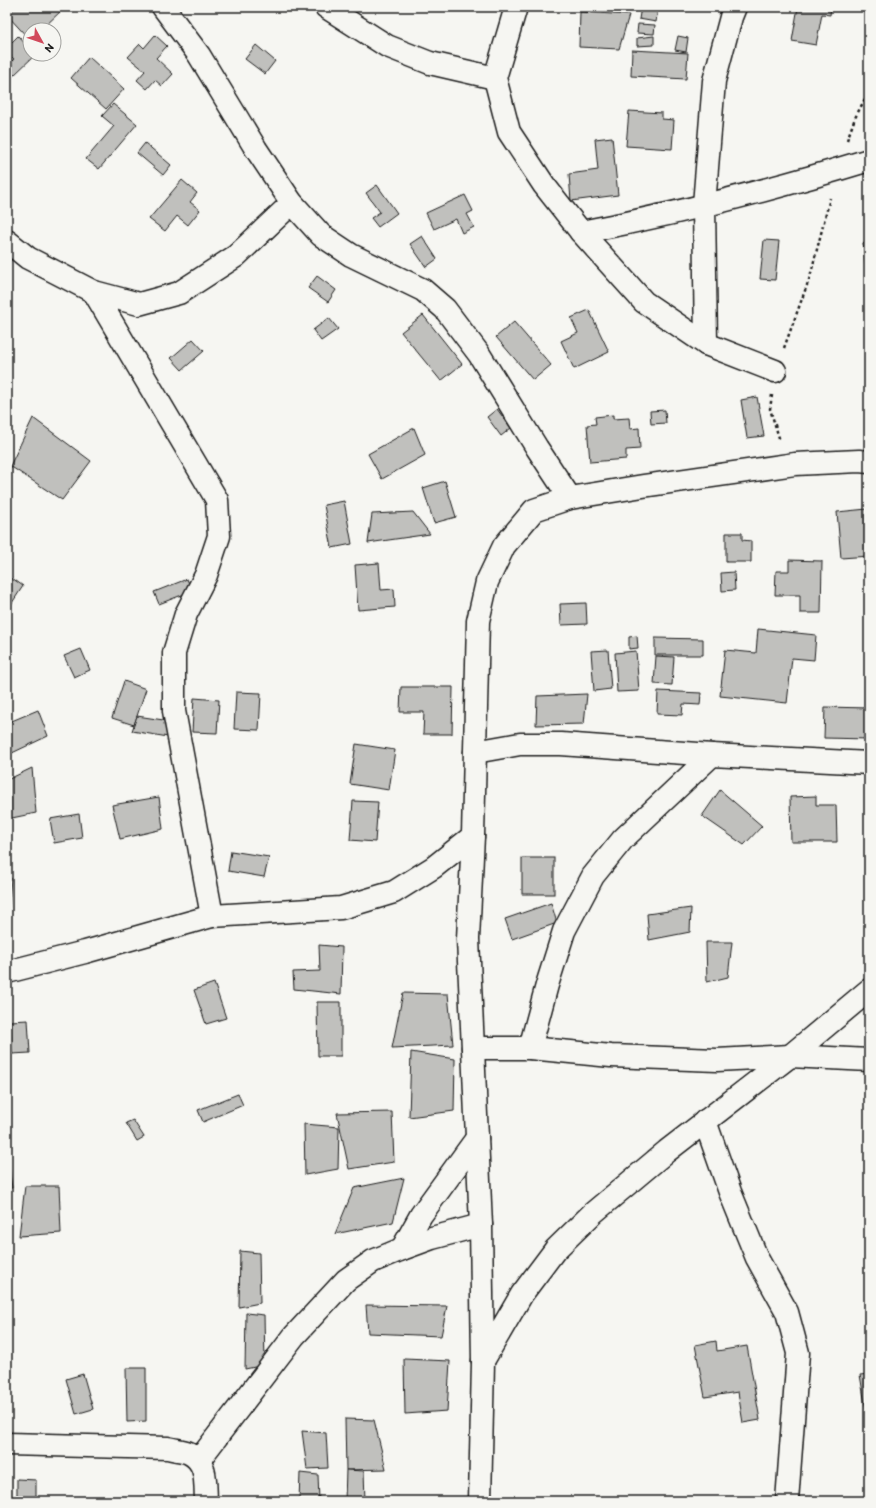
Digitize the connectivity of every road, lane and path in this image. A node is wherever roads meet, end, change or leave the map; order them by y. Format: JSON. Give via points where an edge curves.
{"nodes":[{"id":1,"x":164,"y":7,"type":"edge"},
{"id":2,"x":326,"y":7,"type":"edge"},
{"id":3,"x":516,"y":7,"type":"edge"},
{"id":4,"x":735,"y":7,"type":"edge"},
{"id":5,"x":495,"y":78,"type":"junction"},
{"id":6,"x":869,"y":91,"type":"edge"},
{"id":7,"x":869,"y":160,"type":"edge"},
{"id":8,"x":836,"y":170,"type":"junction"},
{"id":9,"x":292,"y":203,"type":"junction"},
{"id":10,"x":704,"y":205,"type":"junction"},
{"id":11,"x":581,"y":232,"type":"junction"},
{"id":12,"x":7,"y":241,"type":"edge"},
{"id":13,"x":94,"y":292,"type":"junction"},
{"id":14,"x":706,"y":344,"type":"junction"},
{"id":15,"x":775,"y":371,"type":"junction"},
{"id":16,"x":869,"y":462,"type":"edge"},
{"id":17,"x":795,"y":464,"type":"junction"},
{"id":18,"x":570,"y":498,"type":"junction"},
{"id":19,"x":475,"y":752,"type":"junction"},
{"id":20,"x":712,"y":755,"type":"junction"},
{"id":21,"x":869,"y":763,"type":"edge"},
{"id":22,"x":473,"y":836,"type":"junction"},
{"id":23,"x":212,"y":916,"type":"junction"},
{"id":24,"x":7,"y":972,"type":"edge"},
{"id":25,"x":869,"y":990,"type":"edge"},
{"id":26,"x":473,"y":1048,"type":"junction"},
{"id":27,"x":530,"y":1048,"type":"junction"},
{"id":28,"x":790,"y":1056,"type":"junction"},
{"id":29,"x":869,"y":1060,"type":"edge"},
{"id":30,"x":705,"y":1121,"type":"junction"},
{"id":31,"x":477,"y":1138,"type":"junction"},
{"id":32,"x":481,"y":1225,"type":"junction"},
{"id":33,"x":402,"y":1249,"type":"junction"},
{"id":34,"x":483,"y":1362,"type":"junction"},
{"id":35,"x":7,"y":1444,"type":"edge"},
{"id":36,"x":199,"y":1460,"type":"junction"},
{"id":37,"x":206,"y":1501,"type":"edge"},
{"id":38,"x":480,"y":1501,"type":"edge"},
{"id":39,"x":787,"y":1501,"type":"edge"}],
"edges":[{"from":1,"to":9,"type":"street","via":[[199,54]]},
{"from":2,"to":5,"type":"street","via":[[387,46],[430,63]]},
{"from":3,"to":5,"type":"street"},
{"from":4,"to":10,"type":"street","via":[[714,81]]},
{"from":5,"to":11,"type":"street","via":[[509,132],[544,185]]},
{"from":6,"to":8,"type":"path","via":[[855,118]]},
{"from":7,"to":8,"type":"street"},
{"from":8,"to":10,"type":"street"},
{"from":8,"to":15,"type":"path","via":[[810,277]]},
{"from":9,"to":13,"type":"street","via":[[236,256],[180,293],[139,304]]},
{"from":9,"to":18,"type":"street","via":[[321,235],[351,255],[423,290],[445,309],[479,354]]},
{"from":10,"to":11,"type":"street"},
{"from":10,"to":14,"type":"street"},
{"from":11,"to":14,"type":"street","via":[[644,302]]},
{"from":12,"to":13,"type":"street","via":[[28,258]]},
{"from":13,"to":23,"type":"street","via":[[216,500],[219,536],[206,575],[186,614],[174,653],[174,711]]},
{"from":14,"to":15,"type":"street"},
{"from":15,"to":17,"type":"path","via":[[770,409],[780,442]]},
{"from":16,"to":17,"type":"street"},
{"from":17,"to":18,"type":"street"},
{"from":18,"to":19,"type":"street","via":[[534,510],[504,546],[487,582],[478,620]]},
{"from":19,"to":20,"type":"street","via":[[520,744],[561,744]]},
{"from":19,"to":22,"type":"street"},
{"from":20,"to":21,"type":"street"},
{"from":20,"to":27,"type":"street","via":[[623,839],[593,876],[564,931]]},
{"from":22,"to":23,"type":"street","via":[[434,867],[394,892],[341,908]]},
{"from":22,"to":26,"type":"street","via":[[468,940]]},
{"from":23,"to":24,"type":"street"},
{"from":25,"to":28,"type":"street"},
{"from":26,"to":27,"type":"street"},
{"from":26,"to":31,"type":"street"},
{"from":27,"to":28,"type":"street","via":[[611,1056],[718,1060]]},
{"from":28,"to":29,"type":"street"},
{"from":28,"to":30,"type":"street"},
{"from":30,"to":34,"type":"street","via":[[593,1213],[555,1250],[522,1294]]},
{"from":30,"to":39,"type":"street","via":[[757,1258],[787,1312],[798,1353]]},
{"from":31,"to":32,"type":"street"},
{"from":31,"to":33,"type":"street","via":[[421,1215]]},
{"from":32,"to":33,"type":"street"},
{"from":32,"to":34,"type":"street"},
{"from":33,"to":36,"type":"street","via":[[373,1261],[346,1280],[294,1336]]},
{"from":34,"to":38,"type":"street"},
{"from":35,"to":36,"type":"street","via":[[168,1448],[189,1453]]},
{"from":36,"to":37,"type":"street","via":[[205,1472]]}]}
